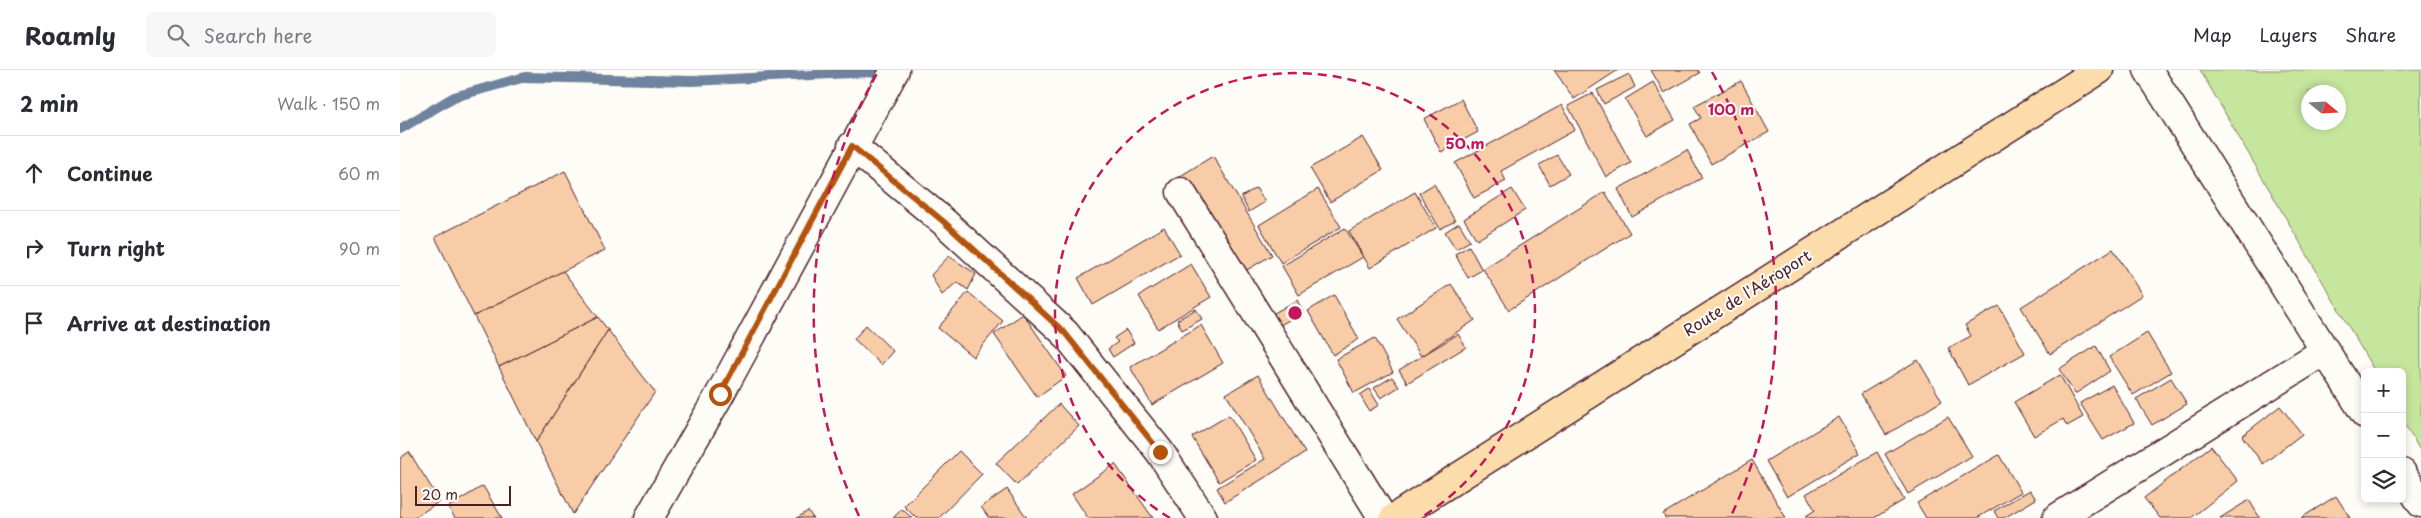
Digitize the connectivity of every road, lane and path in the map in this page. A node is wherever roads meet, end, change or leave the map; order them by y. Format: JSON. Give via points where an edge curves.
{"nodes":[{"id":1,"x":895,"y":70,"type":"edge"},
{"id":2,"x":2100,"y":70,"type":"edge"},
{"id":3,"x":2148,"y":70,"type":"edge"},
{"id":4,"x":852,"y":146,"type":"junction"},
{"id":5,"x":1182,"y":192,"type":"dead end"},
{"id":6,"x":2325,"y":351,"type":"junction"},
{"id":7,"x":2364,"y":413,"type":"edge"},
{"id":8,"x":2406,"y":479,"type":"edge"},
{"id":9,"x":2421,"y":502,"type":"edge"},
{"id":10,"x":649,"y":518,"type":"edge"},
{"id":11,"x":1203,"y":518,"type":"edge"},
{"id":12,"x":1383,"y":518,"type":"edge"},
{"id":13,"x":1394,"y":518,"type":"edge"},
{"id":14,"x":2057,"y":518,"type":"edge"}],
"edges":[{"from":1,"to":4,"type":"street"},
{"from":2,"to":13,"type":"main road","name":"Route de l'Aéroport"},
{"from":3,"to":6,"type":"street"},
{"from":4,"to":10,"type":"street","via":[[720,394]]},
{"from":4,"to":11,"type":"street","via":[[944,222],[1065,333],[1160,452]]},
{"from":5,"to":12,"type":"street"},
{"from":6,"to":7,"type":"street"},
{"from":6,"to":14,"type":"street"},
{"from":8,"to":9,"type":"street"}]}
